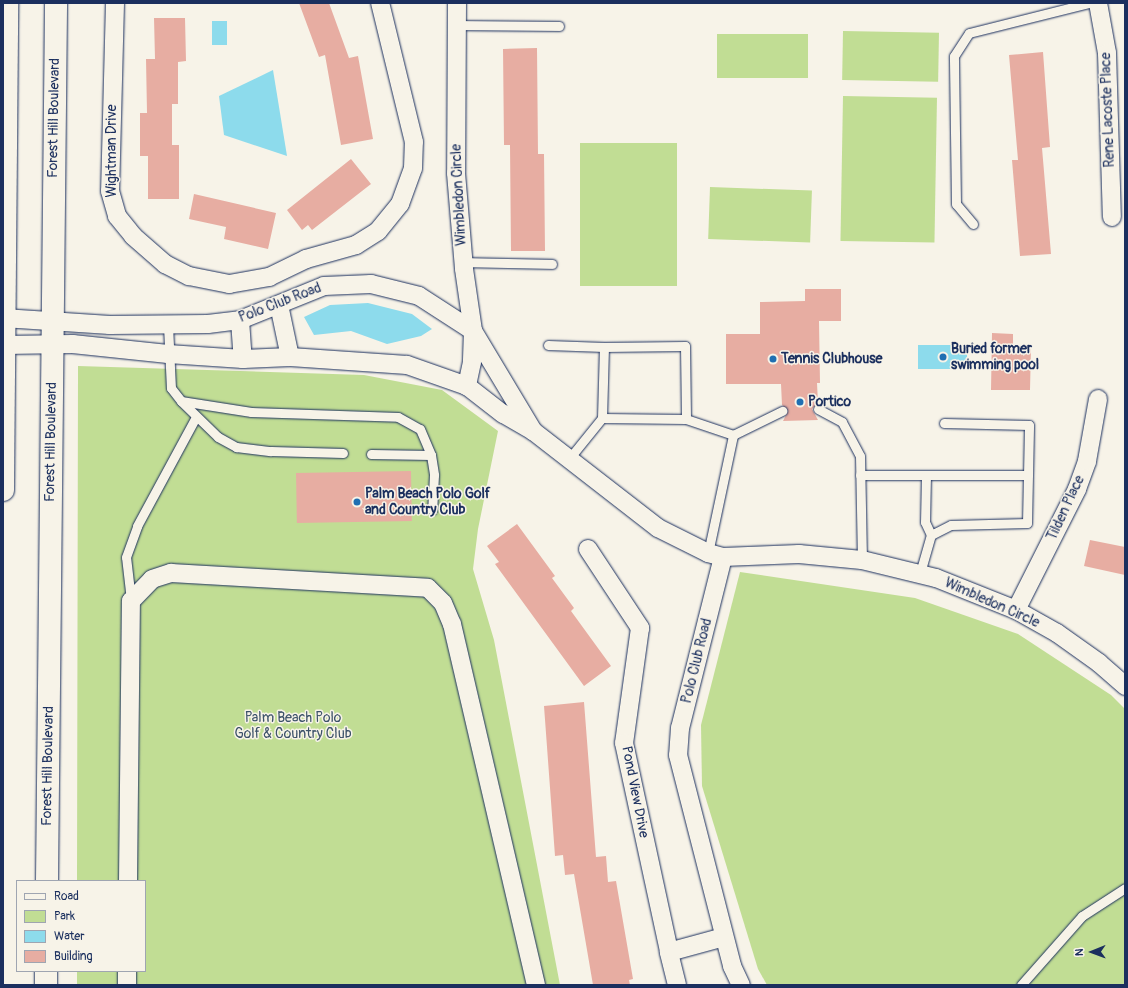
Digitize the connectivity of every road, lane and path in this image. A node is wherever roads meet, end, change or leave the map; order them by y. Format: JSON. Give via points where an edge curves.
{"nodes":[{"id":1,"x":7,"y":3,"type":"edge"},
{"id":2,"x":56,"y":3,"type":"edge"},
{"id":3,"x":115,"y":3,"type":"edge"},
{"id":4,"x":380,"y":3,"type":"edge"},
{"id":5,"x":457,"y":3,"type":"edge"},
{"id":6,"x":1088,"y":3,"type":"edge"},
{"id":7,"x":1098,"y":3,"type":"edge"},
{"id":8,"x":457,"y":25,"type":"junction"},
{"id":9,"x":559,"y":26,"type":"dead end"},
{"id":10,"x":1112,"y":217,"type":"dead end"},
{"id":11,"x":972,"y":224,"type":"dead end"},
{"id":12,"x":463,"y":262,"type":"junction"},
{"id":13,"x":552,"y":264,"type":"dead end"},
{"id":14,"x":279,"y":305,"type":"junction"},
{"id":15,"x":3,"y":318,"type":"edge"},
{"id":16,"x":240,"y":320,"type":"junction"},
{"id":17,"x":42,"y":321,"type":"junction"},
{"id":18,"x":168,"y":325,"type":"junction"},
{"id":19,"x":473,"y":331,"type":"junction"},
{"id":20,"x":52,"y":344,"type":"junction"},
{"id":21,"x":3,"y":345,"type":"edge"},
{"id":22,"x":548,"y":345,"type":"dead end"},
{"id":23,"x":604,"y":347,"type":"junction"},
{"id":24,"x":168,"y":354,"type":"junction"},
{"id":25,"x":290,"y":357,"type":"junction"},
{"id":26,"x":243,"y":359,"type":"junction"},
{"id":27,"x":467,"y":386,"type":"junction"},
{"id":28,"x":1098,"y":399,"type":"dead end"},
{"id":29,"x":180,"y":401,"type":"junction"},
{"id":30,"x":818,"y":409,"type":"dead end"},
{"id":31,"x":782,"y":411,"type":"dead end"},
{"id":32,"x":196,"y":417,"type":"junction"},
{"id":33,"x":602,"y":418,"type":"junction"},
{"id":34,"x":686,"y":419,"type":"junction"},
{"id":35,"x":944,"y":423,"type":"dead end"},
{"id":36,"x":533,"y":432,"type":"junction"},
{"id":37,"x":733,"y":435,"type":"junction"},
{"id":38,"x":343,"y":453,"type":"dead end"},
{"id":39,"x":371,"y":454,"type":"dead end"},
{"id":40,"x":430,"y":455,"type":"junction"},
{"id":41,"x":568,"y":460,"type":"junction"},
{"id":42,"x":860,"y":475,"type":"junction"},
{"id":43,"x":926,"y":475,"type":"junction"},
{"id":44,"x":1028,"y":475,"type":"junction"},
{"id":45,"x":3,"y":490,"type":"edge"},
{"id":46,"x":432,"y":510,"type":"dead end"},
{"id":47,"x":931,"y":535,"type":"junction"},
{"id":48,"x":588,"y":549,"type":"dead end"},
{"id":49,"x":716,"y":555,"type":"junction"},
{"id":50,"x":862,"y":560,"type":"junction"},
{"id":51,"x":920,"y":573,"type":"junction"},
{"id":52,"x":131,"y":601,"type":"junction"},
{"id":53,"x":1016,"y":610,"type":"junction"},
{"id":54,"x":1125,"y":686,"type":"edge"},
{"id":55,"x":47,"y":880,"type":"edge"},
{"id":56,"x":128,"y":880,"type":"edge"},
{"id":57,"x":1125,"y":888,"type":"edge"},
{"id":58,"x":724,"y":937,"type":"junction"},
{"id":59,"x":669,"y":952,"type":"junction"},
{"id":60,"x":46,"y":972,"type":"edge"},
{"id":61,"x":127,"y":972,"type":"edge"},
{"id":62,"x":46,"y":985,"type":"edge"},
{"id":63,"x":127,"y":985,"type":"edge"},
{"id":64,"x":536,"y":985,"type":"edge"},
{"id":65,"x":677,"y":985,"type":"edge"},
{"id":66,"x":741,"y":985,"type":"edge"},
{"id":67,"x":1021,"y":985,"type":"edge"}],
"edges":[{"from":1,"to":15,"type":"main road"},
{"from":2,"to":17,"type":"main road","name":"Forest Hill Boulevard"},
{"from":3,"to":4,"type":"street","name":"Wightman Drive","via":[[110,191],[117,216],[133,236],[165,264],[189,276],[229,284],[269,277],[306,259],[356,245],[378,231],[400,204],[413,168],[414,142]]},
{"from":5,"to":8,"type":"street","name":"Wimbledon Circle"},
{"from":6,"to":11,"type":"lane","via":[[969,33],[954,56],[956,204]]},
{"from":7,"to":10,"type":"street","name":"Rene Lacoste Place","via":[[1107,53]]},
{"from":8,"to":9,"type":"lane"},
{"from":8,"to":12,"type":"street","name":"Wimbledon Circle","via":[[456,173]]},
{"from":12,"to":13,"type":"lane"},
{"from":12,"to":19,"type":"street","name":"Wimbledon Circle"},
{"from":14,"to":16,"type":"street","name":"Polo Club Road"},
{"from":14,"to":19,"type":"street","name":"Polo Club Road","via":[[324,286],[371,284],[419,296]]},
{"from":14,"to":25,"type":"street"},
{"from":15,"to":17,"type":"street","name":"Polo Club Road"},
{"from":15,"to":21,"type":"main road"},
{"from":16,"to":18,"type":"street","name":"Polo Club Road"},
{"from":16,"to":26,"type":"street"},
{"from":17,"to":18,"type":"street","name":"Polo Club Road"},
{"from":17,"to":20,"type":"main road","name":"Forest Hill Boulevard"},
{"from":18,"to":24,"type":"lane"},
{"from":19,"to":27,"type":"street","name":"Wimbledon Circle","via":[[472,362]]},
{"from":19,"to":36,"type":"street","name":"Polo Club Road"},
{"from":20,"to":21,"type":"street","name":"Polo Club Road"},
{"from":20,"to":24,"type":"street","name":"Polo Club Road"},
{"from":20,"to":55,"type":"main road","name":"Forest Hill Boulevard"},
{"from":21,"to":45,"type":"main road"},
{"from":22,"to":23,"type":"lane"},
{"from":23,"to":33,"type":"lane"},
{"from":23,"to":34,"type":"lane","via":[[685,346]]},
{"from":24,"to":26,"type":"street","name":"Polo Club Road"},
{"from":24,"to":29,"type":"lane","via":[[171,388]]},
{"from":25,"to":26,"type":"street","name":"Polo Club Road"},
{"from":25,"to":27,"type":"street","name":"Polo Club Road","via":[[407,365]]},
{"from":27,"to":36,"type":"street","name":"Polo Club Road"},
{"from":28,"to":53,"type":"street","name":"Tilden Place","via":[[1087,461],[1077,489]]},
{"from":29,"to":32,"type":"lane"},
{"from":29,"to":40,"type":"lane","via":[[251,412],[398,417],[420,429]]},
{"from":30,"to":42,"type":"lane","via":[[842,422],[860,456]]},
{"from":31,"to":37,"type":"lane"},
{"from":32,"to":38,"type":"lane","via":[[218,437],[236,447],[271,452]]},
{"from":32,"to":52,"type":"lane","via":[[137,526],[126,557]]},
{"from":33,"to":34,"type":"lane"},
{"from":33,"to":41,"type":"lane"},
{"from":34,"to":37,"type":"lane"},
{"from":35,"to":44,"type":"lane","via":[[1029,426]]},
{"from":36,"to":41,"type":"street","name":"Polo Club Road"},
{"from":37,"to":49,"type":"lane"},
{"from":39,"to":40,"type":"lane"},
{"from":40,"to":46,"type":"lane","via":[[434,475]]},
{"from":41,"to":49,"type":"street","name":"Polo Club Road","via":[[658,528]]},
{"from":42,"to":43,"type":"lane"},
{"from":42,"to":50,"type":"lane"},
{"from":43,"to":44,"type":"lane"},
{"from":43,"to":47,"type":"lane","via":[[925,522]]},
{"from":44,"to":47,"type":"lane","via":[[1027,523],[951,525]]},
{"from":47,"to":51,"type":"lane"},
{"from":48,"to":59,"type":"street","name":"Pond View Drive","via":[[640,628],[624,743]]},
{"from":49,"to":50,"type":"street","name":"Wimbledon Circle","via":[[799,554]]},
{"from":49,"to":58,"type":"street","name":"Polo Club Road","via":[[680,728],[678,755]]},
{"from":50,"to":51,"type":"street","name":"Wimbledon Circle"},
{"from":51,"to":53,"type":"street","name":"Wimbledon Circle","via":[[968,589]]},
{"from":52,"to":56,"type":"street"},
{"from":52,"to":64,"type":"street","via":[[152,579],[171,573],[428,588],[444,603],[452,624]]},
{"from":53,"to":54,"type":"street","name":"Wimbledon Circle","via":[[1057,633]]},
{"from":57,"to":67,"type":"lane","via":[[1082,916]]},
{"from":58,"to":59,"type":"street"},
{"from":58,"to":66,"type":"street","name":"Polo Club Road","via":[[732,966]]},
{"from":59,"to":65,"type":"street","name":"Pond View Drive"},
{"from":60,"to":62,"type":"main road"},
{"from":61,"to":63,"type":"street"}]}
